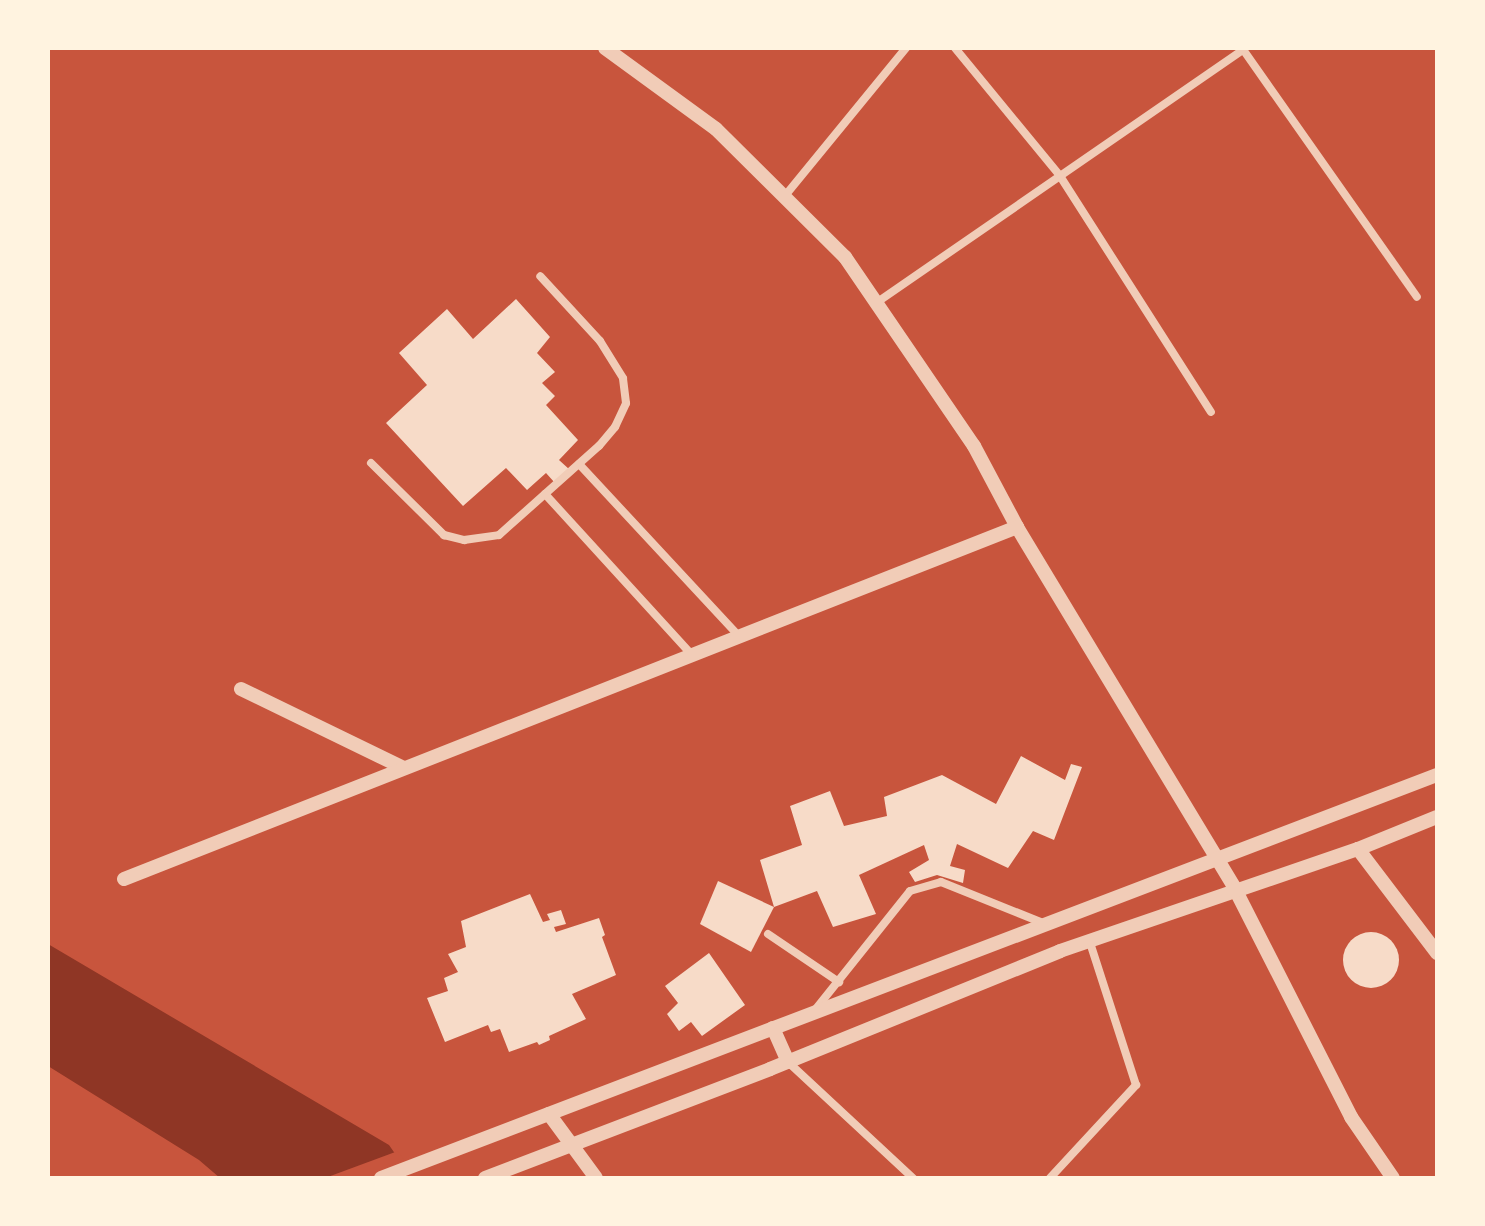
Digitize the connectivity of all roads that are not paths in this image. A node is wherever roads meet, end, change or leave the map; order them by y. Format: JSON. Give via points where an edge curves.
{"nodes":[{"id":1,"x":605,"y":48,"type":"edge"},
{"id":2,"x":906,"y":48,"type":"edge"},
{"id":3,"x":955,"y":48,"type":"edge"},
{"id":4,"x":1243,"y":49,"type":"edge"},
{"id":5,"x":1060,"y":176,"type":"junction"},
{"id":6,"x":784,"y":197,"type":"junction"},
{"id":7,"x":540,"y":276,"type":"dead end"},
{"id":8,"x":1417,"y":297,"type":"dead end"},
{"id":9,"x":876,"y":303,"type":"junction"},
{"id":10,"x":1211,"y":412,"type":"dead end"},
{"id":11,"x":371,"y":463,"type":"dead end"},
{"id":12,"x":579,"y":464,"type":"junction"},
{"id":13,"x":545,"y":494,"type":"junction"},
{"id":14,"x":1017,"y":527,"type":"junction"},
{"id":15,"x":739,"y":636,"type":"junction"},
{"id":16,"x":692,"y":655,"type":"junction"},
{"id":17,"x":241,"y":689,"type":"dead end"},
{"id":18,"x":404,"y":768,"type":"junction"},
{"id":19,"x":1437,"y":775,"type":"edge"},
{"id":20,"x":1437,"y":817,"type":"edge"},
{"id":21,"x":1358,"y":849,"type":"junction"},
{"id":22,"x":1216,"y":859,"type":"junction"},
{"id":23,"x":124,"y":879,"type":"dead end"},
{"id":24,"x":1235,"y":889,"type":"junction"},
{"id":25,"x":1043,"y":924,"type":"junction"},
{"id":26,"x":768,"y":934,"type":"dead end"},
{"id":27,"x":1090,"y":943,"type":"junction"},
{"id":28,"x":1437,"y":953,"type":"edge"},
{"id":29,"x":839,"y":982,"type":"junction"},
{"id":30,"x":814,"y":1012,"type":"junction"},
{"id":31,"x":773,"y":1028,"type":"junction"},
{"id":32,"x":788,"y":1062,"type":"junction"},
{"id":33,"x":549,"y":1114,"type":"junction"},
{"id":34,"x":569,"y":1143,"type":"junction"},
{"id":35,"x":381,"y":1178,"type":"edge"},
{"id":36,"x":485,"y":1178,"type":"edge"},
{"id":37,"x":596,"y":1178,"type":"edge"},
{"id":38,"x":913,"y":1178,"type":"edge"},
{"id":39,"x":1050,"y":1178,"type":"edge"},
{"id":40,"x":1393,"y":1178,"type":"edge"}],
"edges":[{"from":1,"to":6,"type":"street","via":[[716,129]]},
{"from":2,"to":6,"type":"street"},
{"from":3,"to":5,"type":"street"},
{"from":4,"to":5,"type":"street"},
{"from":4,"to":8,"type":"street"},
{"from":5,"to":9,"type":"street"},
{"from":5,"to":10,"type":"street"},
{"from":6,"to":9,"type":"street","via":[[845,257]]},
{"from":7,"to":12,"type":"street","via":[[600,341],[623,378],[626,403],[615,427]]},
{"from":9,"to":14,"type":"street","via":[[974,446]]},
{"from":11,"to":13,"type":"street","via":[[444,535],[464,540],[499,535]]},
{"from":12,"to":13,"type":"street"},
{"from":12,"to":15,"type":"street"},
{"from":13,"to":16,"type":"street"},
{"from":14,"to":15,"type":"street"},
{"from":14,"to":22,"type":"street"},
{"from":15,"to":16,"type":"street"},
{"from":16,"to":18,"type":"street"},
{"from":17,"to":18,"type":"street"},
{"from":18,"to":23,"type":"street"},
{"from":19,"to":22,"type":"street"},
{"from":20,"to":21,"type":"street"},
{"from":21,"to":24,"type":"street"},
{"from":21,"to":28,"type":"street"},
{"from":22,"to":24,"type":"street"},
{"from":22,"to":25,"type":"street"},
{"from":24,"to":27,"type":"street"},
{"from":24,"to":40,"type":"street","via":[[1351,1117]]},
{"from":25,"to":29,"type":"street","via":[[933,883],[910,891]]},
{"from":25,"to":30,"type":"street"},
{"from":26,"to":29,"type":"street"},
{"from":27,"to":32,"type":"street"},
{"from":27,"to":39,"type":"street","via":[[1136,1085]]},
{"from":29,"to":30,"type":"street"},
{"from":30,"to":31,"type":"street"},
{"from":31,"to":32,"type":"street"},
{"from":31,"to":33,"type":"street"},
{"from":32,"to":34,"type":"street"},
{"from":32,"to":38,"type":"street"},
{"from":33,"to":34,"type":"street"},
{"from":33,"to":35,"type":"street"},
{"from":34,"to":36,"type":"street"},
{"from":34,"to":37,"type":"street"}]}
